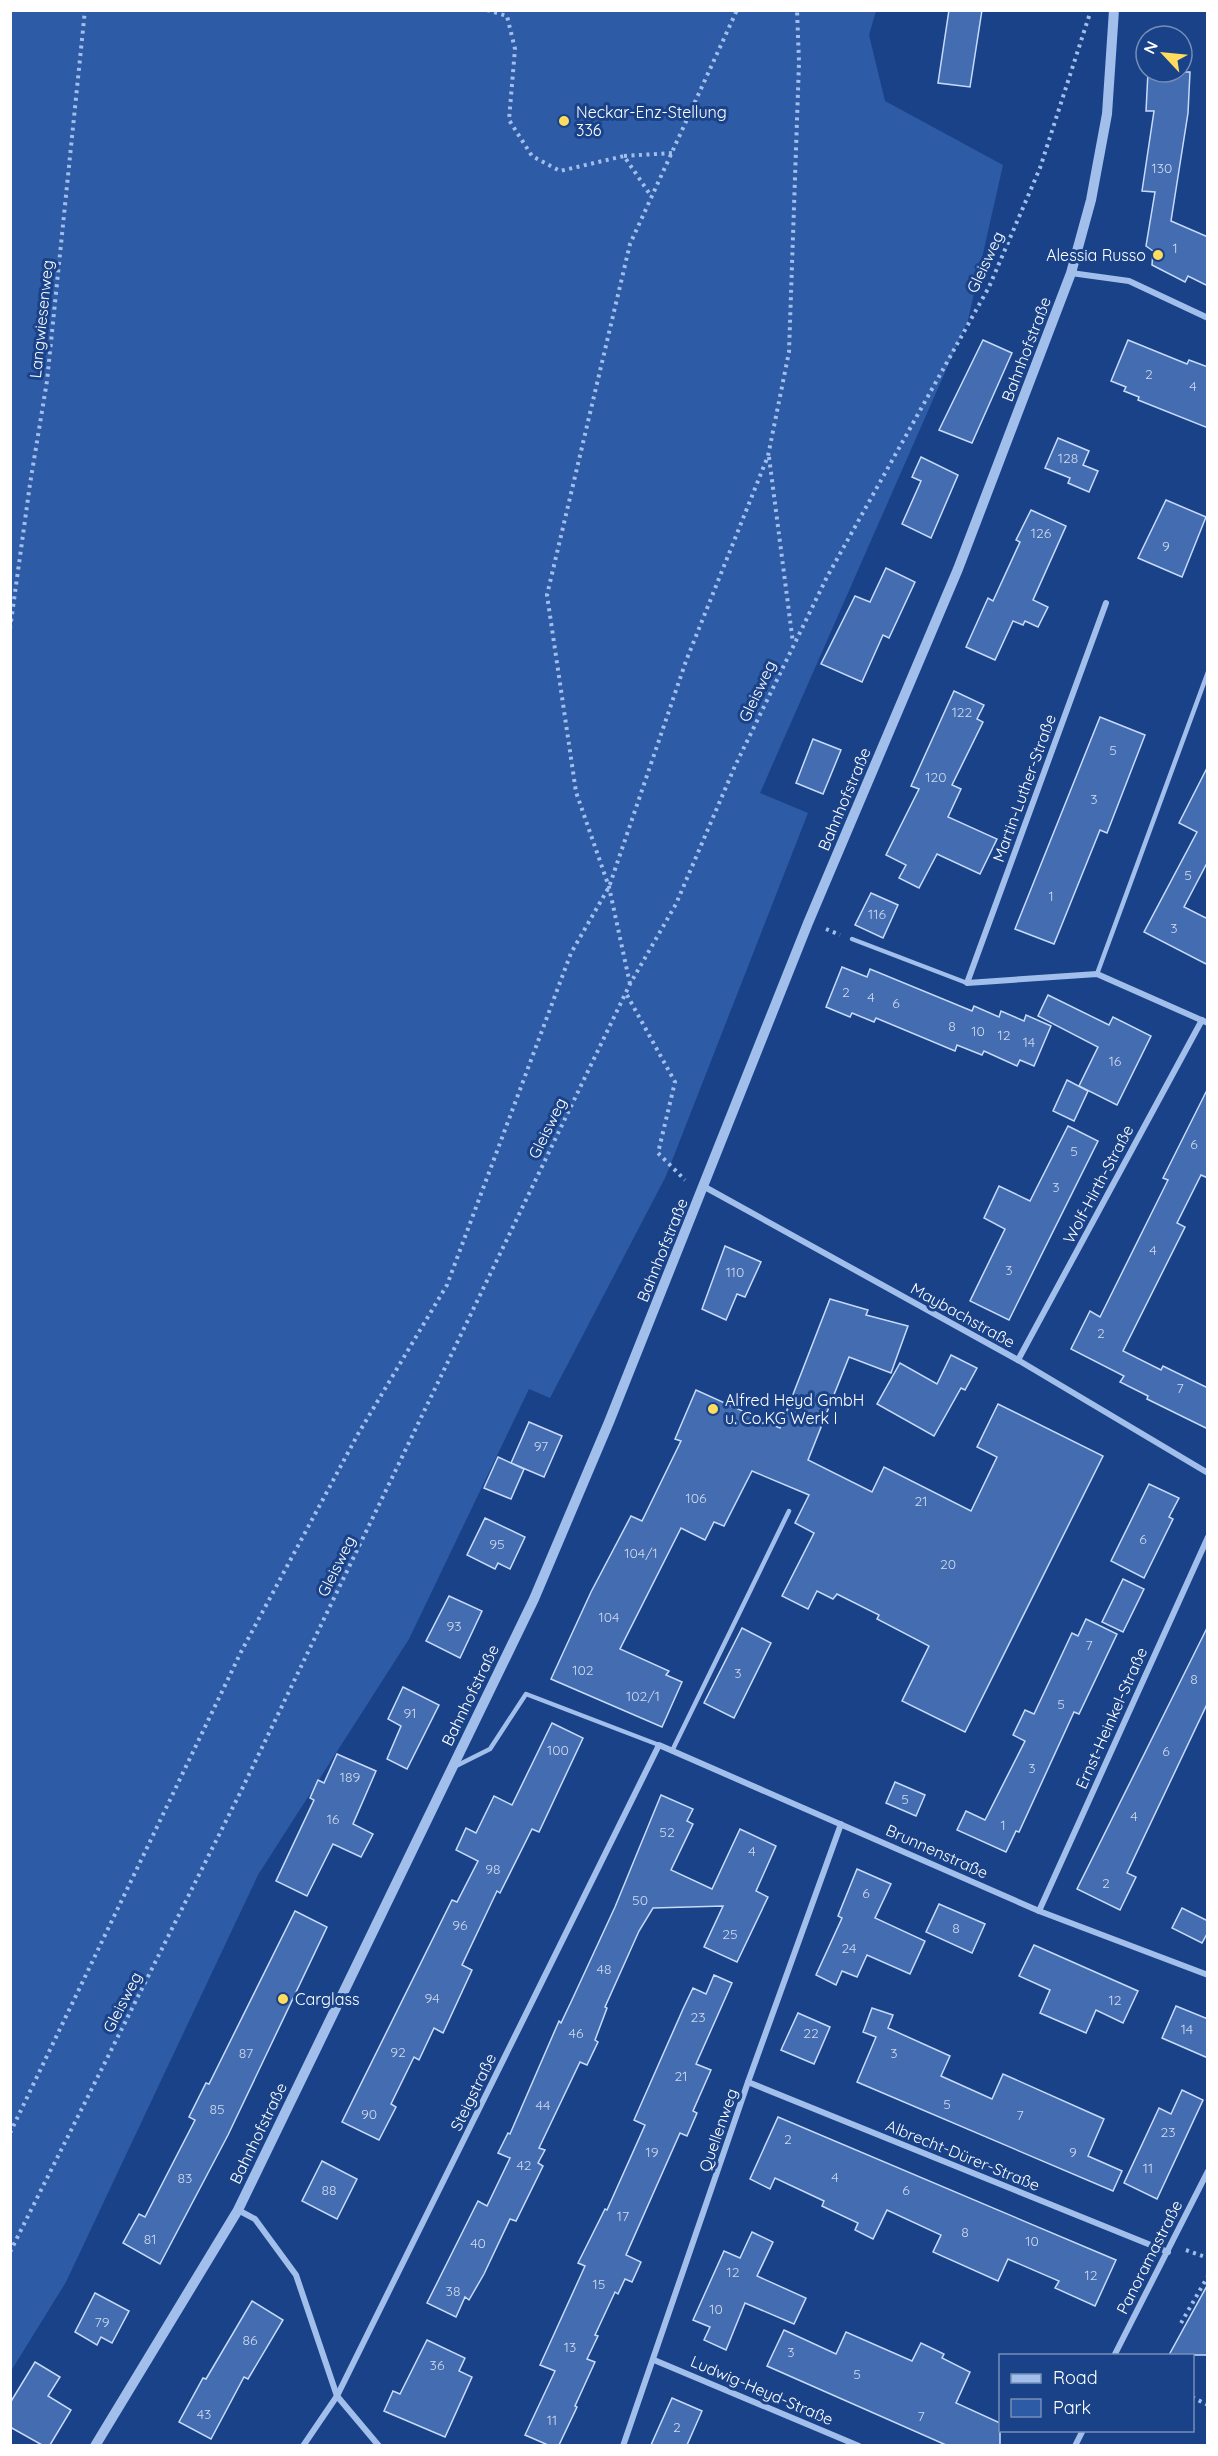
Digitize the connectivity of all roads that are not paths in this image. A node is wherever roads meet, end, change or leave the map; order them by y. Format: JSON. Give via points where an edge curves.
{"nodes":[{"id":1,"x":1114,"y":10,"type":"edge"},
{"id":2,"x":1071,"y":273,"type":"junction"},
{"id":3,"x":1208,"y":318,"type":"edge"},
{"id":4,"x":1106,"y":603,"type":"dead end"},
{"id":5,"x":1208,"y":672,"type":"edge"},
{"id":6,"x":852,"y":939,"type":"dead end"},
{"id":7,"x":1097,"y":974,"type":"junction"},
{"id":8,"x":967,"y":983,"type":"junction"},
{"id":9,"x":1204,"y":1022,"type":"edge"},
{"id":10,"x":703,"y":1186,"type":"junction"},
{"id":11,"x":1018,"y":1360,"type":"junction"},
{"id":12,"x":1208,"y":1473,"type":"edge"},
{"id":13,"x":789,"y":1511,"type":"dead end"},
{"id":14,"x":1208,"y":1537,"type":"edge"},
{"id":15,"x":659,"y":1745,"type":"junction"},
{"id":16,"x":672,"y":1751,"type":"junction"},
{"id":17,"x":451,"y":1768,"type":"junction"},
{"id":18,"x":841,"y":1824,"type":"junction"},
{"id":19,"x":1039,"y":1911,"type":"junction"},
{"id":20,"x":1208,"y":1975,"type":"edge"},
{"id":21,"x":748,"y":2082,"type":"junction"},
{"id":22,"x":1208,"y":2171,"type":"edge"},
{"id":23,"x":238,"y":2210,"type":"junction"},
{"id":24,"x":1167,"y":2252,"type":"junction"},
{"id":25,"x":1115,"y":2354,"type":"edge"},
{"id":26,"x":654,"y":2360,"type":"junction"},
{"id":27,"x":337,"y":2396,"type":"junction"},
{"id":28,"x":95,"y":2445,"type":"edge"},
{"id":29,"x":303,"y":2445,"type":"edge"},
{"id":30,"x":379,"y":2445,"type":"edge"},
{"id":31,"x":623,"y":2445,"type":"edge"},
{"id":32,"x":859,"y":2445,"type":"edge"}],
"edges":[{"from":1,"to":2,"type":"street","name":"Bahnhofstraße","via":[[1107,114],[1091,200]]},
{"from":2,"to":3,"type":"street","via":[[1129,281]]},
{"from":2,"to":10,"type":"street","name":"Bahnhofstraße","via":[[958,569],[808,923]]},
{"from":4,"to":8,"type":"street","name":"Martin-Luther-Straße"},
{"from":5,"to":7,"type":"lane"},
{"from":6,"to":8,"type":"lane"},
{"from":7,"to":8,"type":"street"},
{"from":7,"to":9,"type":"street"},
{"from":9,"to":11,"type":"street","name":"Wolf-Hirth-Straße"},
{"from":10,"to":11,"type":"street","name":"Maybachstraße"},
{"from":10,"to":17,"type":"street","name":"Bahnhofstraße","via":[[538,1589]]},
{"from":11,"to":12,"type":"street","name":"Maybachstraße"},
{"from":13,"to":16,"type":"lane"},
{"from":14,"to":19,"type":"street","name":"Ernst-Heinkel-Straße"},
{"from":15,"to":16,"type":"street","name":"Brunnenstraße"},
{"from":15,"to":17,"type":"lane","via":[[526,1694],[490,1749]]},
{"from":15,"to":27,"type":"street","name":"Steigstraße"},
{"from":16,"to":18,"type":"street","name":"Brunnenstraße"},
{"from":17,"to":23,"type":"street","name":"Bahnhofstraße"},
{"from":18,"to":19,"type":"street","name":"Brunnenstraße"},
{"from":18,"to":21,"type":"street","name":"Quellenweg"},
{"from":19,"to":20,"type":"street","name":"Brunnenstraße"},
{"from":21,"to":24,"type":"street","name":"Albrecht-Dürer-Straße"},
{"from":21,"to":26,"type":"street","name":"Quellenweg"},
{"from":22,"to":24,"type":"street","name":"Panoramastraße"},
{"from":23,"to":27,"type":"street","via":[[255,2218],[296,2275]]},
{"from":23,"to":28,"type":"street","name":"Bahnhofstraße"},
{"from":24,"to":25,"type":"street","name":"Panoramastraße"},
{"from":26,"to":31,"type":"street","name":"Quellenweg"},
{"from":26,"to":32,"type":"street","name":"Ludwig-Heyd-Straße"},
{"from":27,"to":29,"type":"street","name":"Steigstraße"},
{"from":27,"to":30,"type":"street"}]}
